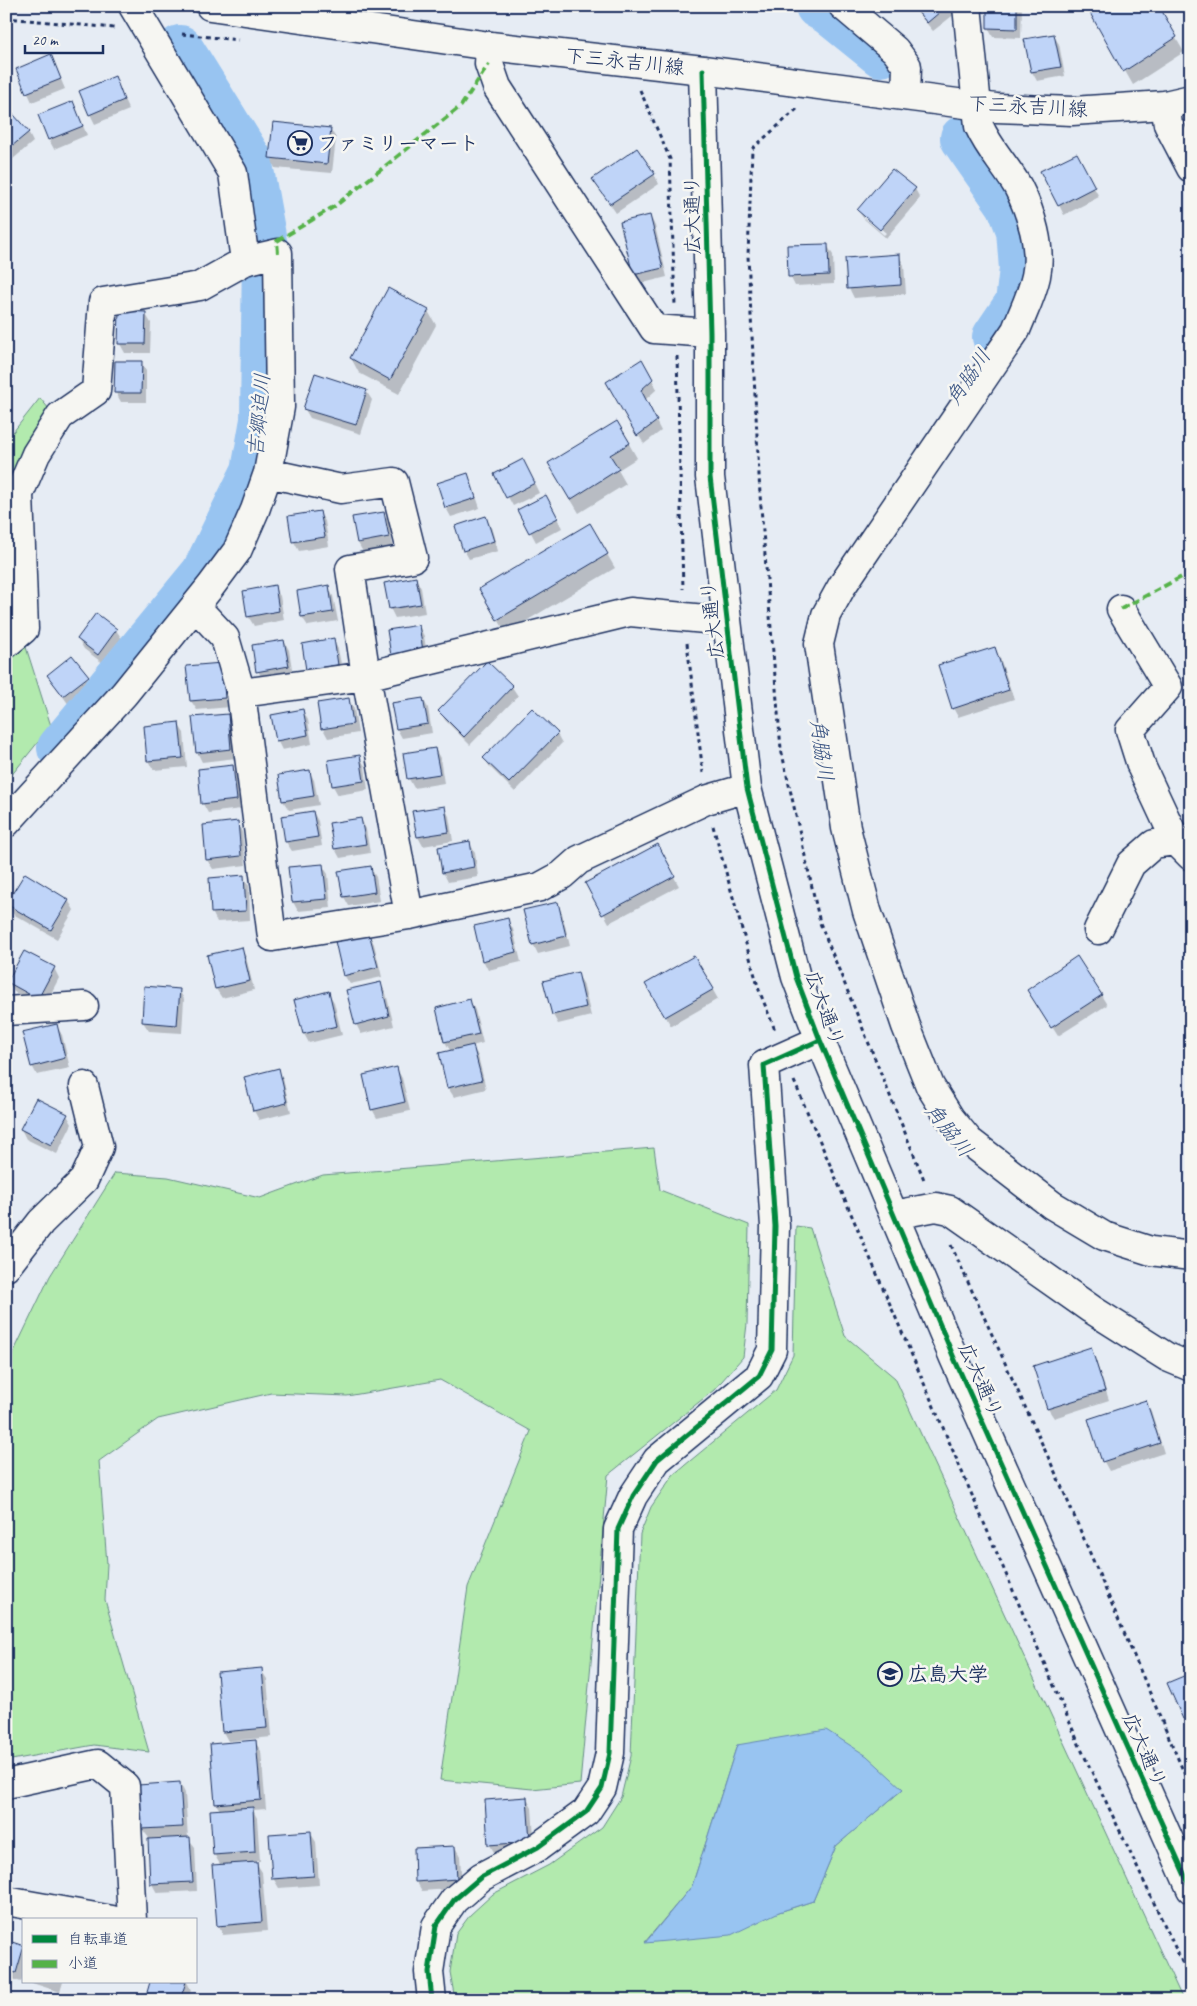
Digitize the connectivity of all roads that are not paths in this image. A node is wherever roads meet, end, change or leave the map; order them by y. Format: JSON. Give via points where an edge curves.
{"nodes":[{"id":1,"x":133,"y":6,"type":"edge"},
{"id":2,"x":210,"y":6,"type":"edge"},
{"id":3,"x":843,"y":6,"type":"edge"},
{"id":4,"x":967,"y":6,"type":"edge"},
{"id":5,"x":490,"y":46,"type":"junction"},
{"id":6,"x":703,"y":70,"type":"junction"},
{"id":7,"x":906,"y":96,"type":"junction"},
{"id":8,"x":1178,"y":102,"type":"edge"},
{"id":9,"x":976,"y":105,"type":"junction"},
{"id":10,"x":1191,"y":168,"type":"edge"},
{"id":11,"x":255,"y":258,"type":"junction"},
{"id":12,"x":710,"y":333,"type":"junction"},
{"id":13,"x":268,"y":473,"type":"junction"},
{"id":14,"x":195,"y":606,"type":"junction"},
{"id":15,"x":1121,"y":609,"type":"dead end"},
{"id":16,"x":727,"y":621,"type":"junction"},
{"id":17,"x":6,"y":644,"type":"edge"},
{"id":18,"x":366,"y":676,"type":"junction"},
{"id":19,"x":241,"y":693,"type":"junction"},
{"id":20,"x":747,"y":788,"type":"junction"},
{"id":21,"x":6,"y":823,"type":"edge"},
{"id":22,"x":1183,"y":848,"type":"edge"},
{"id":23,"x":409,"y":915,"type":"junction"},
{"id":24,"x":1098,"y":930,"type":"dead end"},
{"id":25,"x":84,"y":1006,"type":"dead end"},
{"id":26,"x":6,"y":1010,"type":"edge"},
{"id":27,"x":820,"y":1040,"type":"junction"},
{"id":28,"x":84,"y":1086,"type":"dead end"},
{"id":29,"x":894,"y":1215,"type":"junction"},
{"id":30,"x":1191,"y":1256,"type":"edge"},
{"id":31,"x":6,"y":1267,"type":"edge"},
{"id":32,"x":1191,"y":1367,"type":"edge"},
{"id":33,"x":6,"y":1784,"type":"edge"},
{"id":34,"x":1191,"y":1888,"type":"edge"},
{"id":35,"x":6,"y":1901,"type":"edge"},
{"id":36,"x":101,"y":1918,"type":"edge"},
{"id":37,"x":132,"y":1918,"type":"edge"},
{"id":38,"x":432,"y":2000,"type":"edge"}],
"edges":[{"from":1,"to":11,"type":"street","via":[[233,173]]},
{"from":2,"to":5,"type":"street","name":"下三永吉川線"},
{"from":3,"to":7,"type":"street","via":[[895,50],[907,66]]},
{"from":4,"to":9,"type":"street"},
{"from":5,"to":6,"type":"street","name":"下三永吉川線"},
{"from":5,"to":12,"type":"street","via":[[489,64],[497,87],[654,329]]},
{"from":6,"to":7,"type":"street","name":"下三永吉川線"},
{"from":6,"to":12,"type":"street","name":"広大通り"},
{"from":7,"to":9,"type":"street","name":"下三永吉川線"},
{"from":8,"to":9,"type":"street","name":"下三永吉川線","via":[[1072,111]]},
{"from":8,"to":10,"type":"street","via":[[1168,124]]},
{"from":9,"to":30,"type":"street","via":[[978,126],[1018,188],[1032,224],[1037,253],[1036,275],[1016,330],[842,586],[826,615],[819,644],[846,828],[867,911],[906,1026],[930,1086],[950,1118],[969,1141],[1052,1205],[1104,1236],[1150,1251]]},
{"from":11,"to":13,"type":"street","via":[[278,253],[280,407]]},
{"from":11,"to":17,"type":"street","via":[[200,286],[103,302],[96,391],[60,416],[36,454],[19,494],[24,628]]},
{"from":12,"to":16,"type":"street","name":"広大通り","via":[[710,477]]},
{"from":13,"to":14,"type":"street","via":[[236,551]]},
{"from":13,"to":18,"type":"street","via":[[341,490],[394,482],[413,558],[350,569]]},
{"from":14,"to":19,"type":"street","via":[[225,638]]},
{"from":14,"to":21,"type":"street","via":[[124,694]]},
{"from":15,"to":22,"type":"street","via":[[1168,687],[1130,730],[1142,768]]},
{"from":16,"to":18,"type":"street","via":[[630,612]]},
{"from":16,"to":20,"type":"street","name":"広大通り"},
{"from":18,"to":19,"type":"street"},
{"from":18,"to":23,"type":"street"},
{"from":19,"to":23,"type":"street","via":[[272,937]]},
{"from":20,"to":23,"type":"street","via":[[706,800],[587,856],[540,887]]},
{"from":20,"to":27,"type":"street","name":"広大通り","via":[[796,977]]},
{"from":22,"to":24,"type":"street","via":[[1154,844],[1131,864]]},
{"from":25,"to":26,"type":"street"},
{"from":27,"to":29,"type":"street","name":"広大通り"},
{"from":27,"to":38,"type":"street","via":[[764,1065],[775,1226],[772,1350],[759,1376],[657,1460],[633,1496],[618,1529],[610,1753],[602,1788],[586,1812],[538,1846],[481,1876],[454,1900],[436,1926],[429,1972]]},
{"from":28,"to":31,"type":"street","via":[[99,1147],[84,1180],[42,1222]]},
{"from":29,"to":32,"type":"street","via":[[936,1207],[950,1210],[1091,1309],[1167,1357]]},
{"from":29,"to":34,"type":"street","name":"広大通り","via":[[954,1358]]},
{"from":33,"to":37,"type":"street","via":[[98,1764],[125,1786]]},
{"from":35,"to":36,"type":"street"}]}
